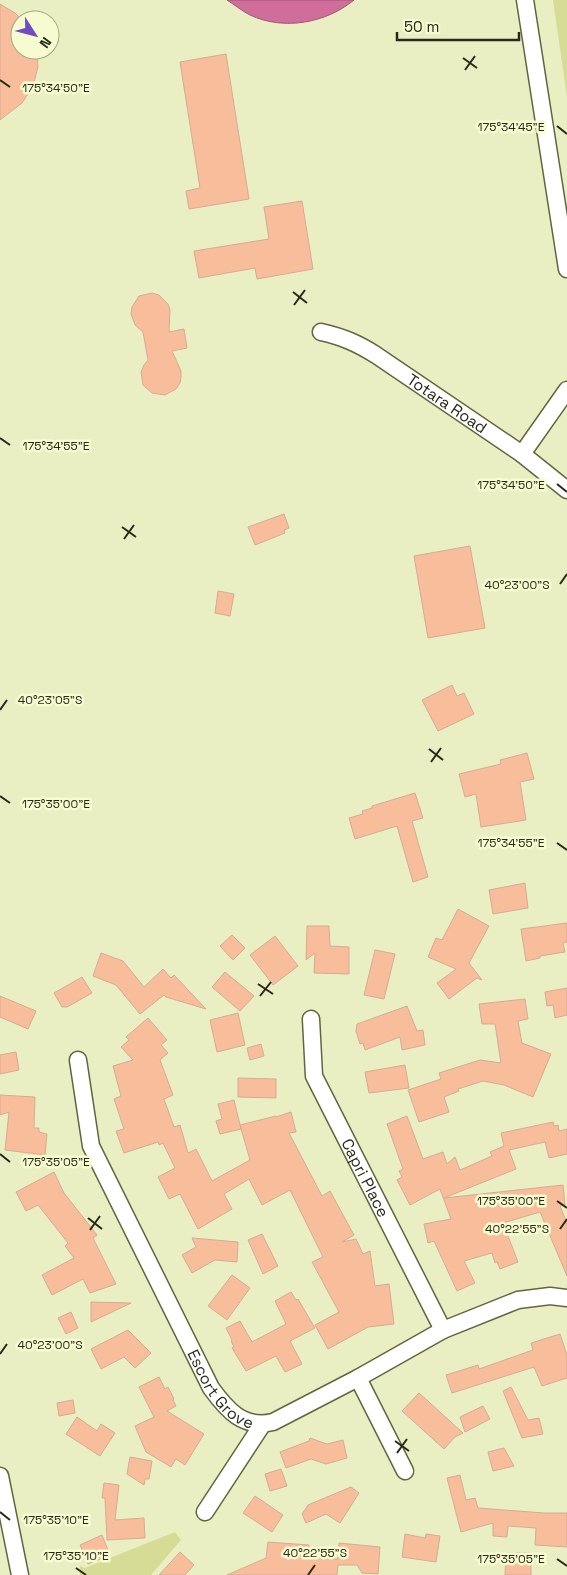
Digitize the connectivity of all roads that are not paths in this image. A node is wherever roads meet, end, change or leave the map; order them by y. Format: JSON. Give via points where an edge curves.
{"nodes":[{"id":1,"x":525,"y":0,"type":"edge"},
{"id":2,"x":567,"y":269,"type":"edge"},
{"id":3,"x":320,"y":332,"type":"dead end"},
{"id":4,"x":567,"y":390,"type":"edge"},
{"id":5,"x":522,"y":454,"type":"junction"},
{"id":6,"x":567,"y":490,"type":"edge"},
{"id":7,"x":311,"y":1019,"type":"dead end"},
{"id":8,"x":78,"y":1060,"type":"dead end"},
{"id":9,"x":567,"y":1298,"type":"edge"},
{"id":10,"x":443,"y":1330,"type":"junction"},
{"id":11,"x":358,"y":1378,"type":"junction"},
{"id":12,"x":262,"y":1424,"type":"junction"},
{"id":13,"x":404,"y":1471,"type":"dead end"},
{"id":14,"x":0,"y":1476,"type":"edge"},
{"id":15,"x":206,"y":1512,"type":"dead end"},
{"id":16,"x":20,"y":1575,"type":"edge"}],
"edges":[{"from":1,"to":2,"type":"street"},
{"from":3,"to":5,"type":"street","name":"Totara Road","via":[[359,344]]},
{"from":4,"to":5,"type":"street"},
{"from":5,"to":6,"type":"street","name":"Totara Road"},
{"from":7,"to":10,"type":"street","name":"Capri Place","via":[[314,1076]]},
{"from":8,"to":12,"type":"street","name":"Escort Grove","via":[[91,1146],[211,1388],[235,1415],[249,1423]]},
{"from":9,"to":10,"type":"street","name":"Escort Grove","via":[[550,1296],[518,1300]]},
{"from":10,"to":11,"type":"street","name":"Escort Grove"},
{"from":11,"to":12,"type":"street","name":"Escort Grove","via":[[273,1422]]},
{"from":11,"to":13,"type":"street"},
{"from":12,"to":15,"type":"street"},
{"from":14,"to":16,"type":"street"}]}
